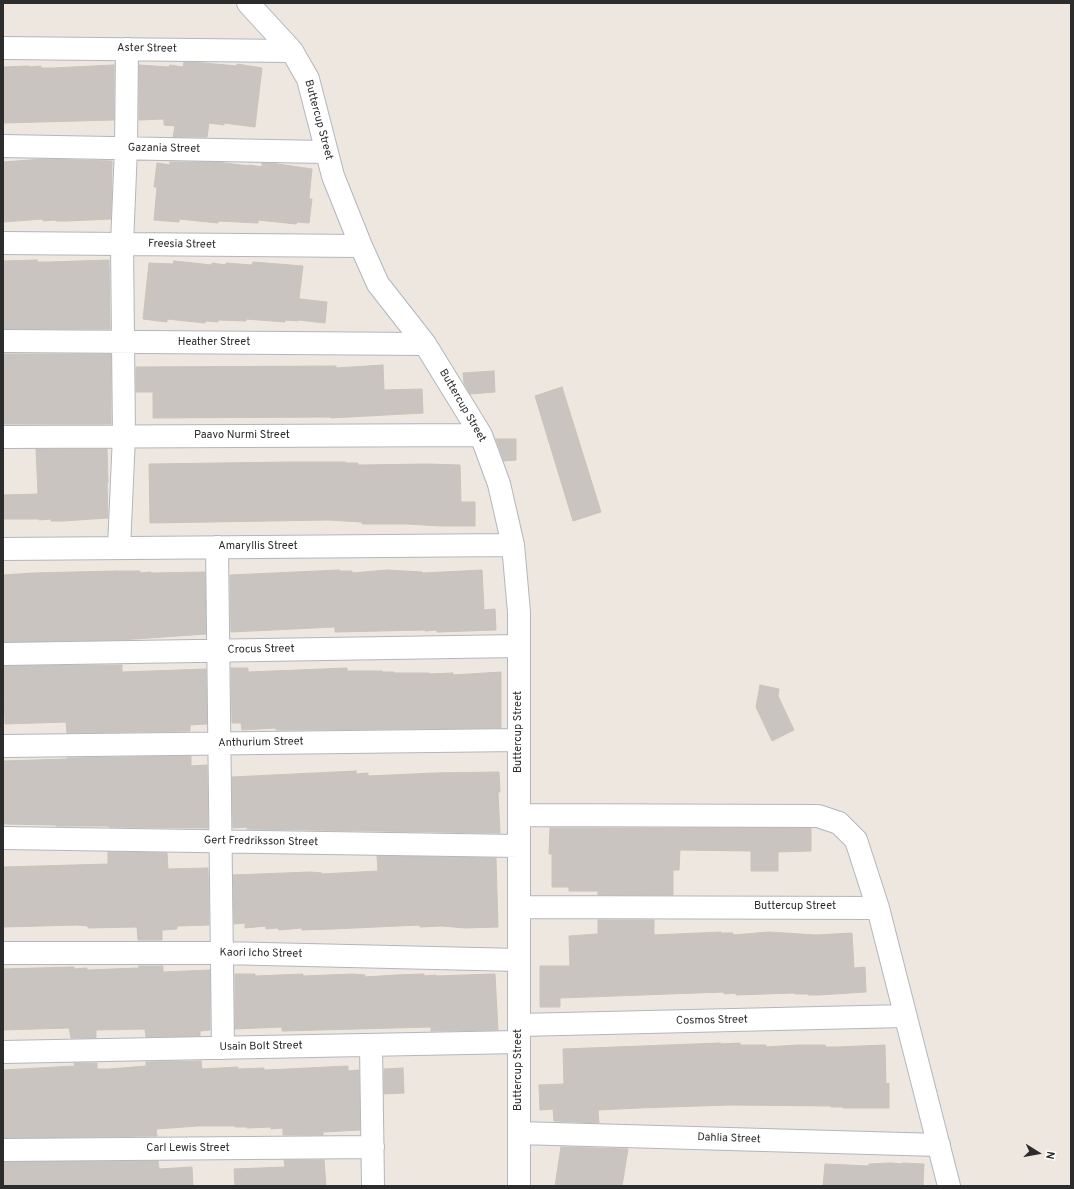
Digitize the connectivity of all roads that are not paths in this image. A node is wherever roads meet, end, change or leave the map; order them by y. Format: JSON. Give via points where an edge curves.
{"nodes":[{"id":1,"x":248,"y":3,"type":"edge"},
{"id":2,"x":3,"y":48,"type":"edge"},
{"id":3,"x":127,"y":49,"type":"junction"},
{"id":4,"x":292,"y":51,"type":"junction"},
{"id":5,"x":3,"y":146,"type":"edge"},
{"id":6,"x":126,"y":148,"type":"junction"},
{"id":7,"x":326,"y":152,"type":"junction"},
{"id":8,"x":3,"y":243,"type":"edge"},
{"id":9,"x":122,"y":244,"type":"junction"},
{"id":10,"x":361,"y":246,"type":"junction"},
{"id":11,"x":3,"y":341,"type":"edge"},
{"id":12,"x":123,"y":342,"type":"junction"},
{"id":13,"x":425,"y":344,"type":"junction"},
{"id":14,"x":481,"y":435,"type":"junction"},
{"id":15,"x":124,"y":436,"type":"junction"},
{"id":16,"x":3,"y":437,"type":"edge"},
{"id":17,"x":513,"y":545,"type":"junction"},
{"id":18,"x":217,"y":547,"type":"junction"},
{"id":19,"x":119,"y":548,"type":"junction"},
{"id":20,"x":3,"y":549,"type":"edge"},
{"id":21,"x":519,"y":646,"type":"junction"},
{"id":22,"x":218,"y":650,"type":"junction"},
{"id":23,"x":3,"y":654,"type":"edge"},
{"id":24,"x":519,"y":740,"type":"junction"},
{"id":25,"x":219,"y":744,"type":"junction"},
{"id":26,"x":3,"y":746,"type":"edge"},
{"id":27,"x":519,"y":815,"type":"junction"},
{"id":28,"x":3,"y":838,"type":"edge"},
{"id":29,"x":221,"y":841,"type":"junction"},
{"id":30,"x":519,"y":846,"type":"junction"},
{"id":31,"x":519,"y":907,"type":"junction"},
{"id":32,"x":878,"y":908,"type":"junction"},
{"id":33,"x":3,"y":953,"type":"edge"},
{"id":34,"x":221,"y":953,"type":"junction"},
{"id":35,"x":519,"y":960,"type":"junction"},
{"id":36,"x":905,"y":1016,"type":"junction"},
{"id":37,"x":519,"y":1033,"type":"junction"},
{"id":38,"x":371,"y":1045,"type":"junction"},
{"id":39,"x":223,"y":1048,"type":"junction"},
{"id":40,"x":3,"y":1052,"type":"edge"},
{"id":41,"x":519,"y":1133,"type":"junction"},
{"id":42,"x":939,"y":1145,"type":"junction"},
{"id":43,"x":373,"y":1148,"type":"junction"},
{"id":44,"x":3,"y":1150,"type":"edge"},
{"id":45,"x":373,"y":1186,"type":"edge"},
{"id":46,"x":519,"y":1186,"type":"edge"},
{"id":47,"x":949,"y":1186,"type":"edge"}],
"edges":[{"from":1,"to":4,"type":"street","name":"Buttercup Street"},
{"from":2,"to":3,"type":"street","name":"Aster Street"},
{"from":3,"to":4,"type":"street","name":"Aster Street"},
{"from":3,"to":6,"type":"street"},
{"from":4,"to":7,"type":"street","name":"Buttercup Street","via":[[308,79]]},
{"from":5,"to":6,"type":"street","name":"Gazania Street"},
{"from":6,"to":7,"type":"street","name":"Gazania Street"},
{"from":6,"to":9,"type":"street"},
{"from":7,"to":10,"type":"street","name":"Buttercup Street"},
{"from":8,"to":9,"type":"street","name":"Freesia Street"},
{"from":9,"to":10,"type":"street","name":"Freesia Street"},
{"from":9,"to":12,"type":"street"},
{"from":10,"to":13,"type":"street","name":"Buttercup Street","via":[[378,284]]},
{"from":11,"to":12,"type":"street","name":"Heather Street"},
{"from":12,"to":13,"type":"street","name":"Heather Street"},
{"from":12,"to":15,"type":"street"},
{"from":13,"to":14,"type":"street","name":"Buttercup Street"},
{"from":14,"to":15,"type":"street","name":"Paavo Nurmi Street"},
{"from":14,"to":17,"type":"street","name":"Buttercup Street","via":[[499,484]]},
{"from":15,"to":16,"type":"street","name":"Paavo Nurmi Street"},
{"from":15,"to":19,"type":"street"},
{"from":17,"to":18,"type":"street","name":"Amaryllis Street"},
{"from":17,"to":21,"type":"street","name":"Buttercup Street","via":[[520,612]]},
{"from":18,"to":19,"type":"street","name":"Amaryllis Street"},
{"from":18,"to":22,"type":"street"},
{"from":19,"to":20,"type":"street","name":"Amaryllis Street"},
{"from":21,"to":22,"type":"street","name":"Crocus Street"},
{"from":21,"to":24,"type":"street","name":"Buttercup Street"},
{"from":22,"to":23,"type":"street","name":"Crocus Street"},
{"from":22,"to":25,"type":"street"},
{"from":24,"to":25,"type":"street","name":"Anthurium Street"},
{"from":24,"to":27,"type":"street","name":"Buttercup Street"},
{"from":25,"to":26,"type":"street","name":"Anthurium Street"},
{"from":25,"to":29,"type":"street"},
{"from":27,"to":30,"type":"street","name":"Buttercup Street"},
{"from":27,"to":32,"type":"street","via":[[818,816],[839,823],[856,840]]},
{"from":28,"to":29,"type":"street","name":"Gert Fredriksson Street"},
{"from":29,"to":30,"type":"street","name":"Gert Fredriksson Street"},
{"from":29,"to":34,"type":"street"},
{"from":30,"to":31,"type":"street","name":"Buttercup Street"},
{"from":31,"to":32,"type":"street","name":"Buttercup Street"},
{"from":31,"to":35,"type":"street","name":"Buttercup Street"},
{"from":32,"to":36,"type":"street"},
{"from":33,"to":34,"type":"street","name":"Kaori Icho Street"},
{"from":34,"to":35,"type":"street","name":"Kaori Icho Street"},
{"from":34,"to":39,"type":"street"},
{"from":35,"to":37,"type":"street","name":"Buttercup Street"},
{"from":36,"to":37,"type":"street","name":"Cosmos Street"},
{"from":36,"to":42,"type":"street"},
{"from":37,"to":38,"type":"street","name":"Usain Bolt Street"},
{"from":37,"to":41,"type":"street","name":"Buttercup Street"},
{"from":38,"to":39,"type":"street","name":"Usain Bolt Street"},
{"from":38,"to":43,"type":"street"},
{"from":39,"to":40,"type":"street","name":"Usain Bolt Street"},
{"from":41,"to":42,"type":"street","name":"Dahlia Street"},
{"from":41,"to":46,"type":"street","name":"Buttercup Street"},
{"from":42,"to":47,"type":"street"},
{"from":43,"to":44,"type":"street","name":"Carl Lewis Street"},
{"from":43,"to":45,"type":"street"}]}
